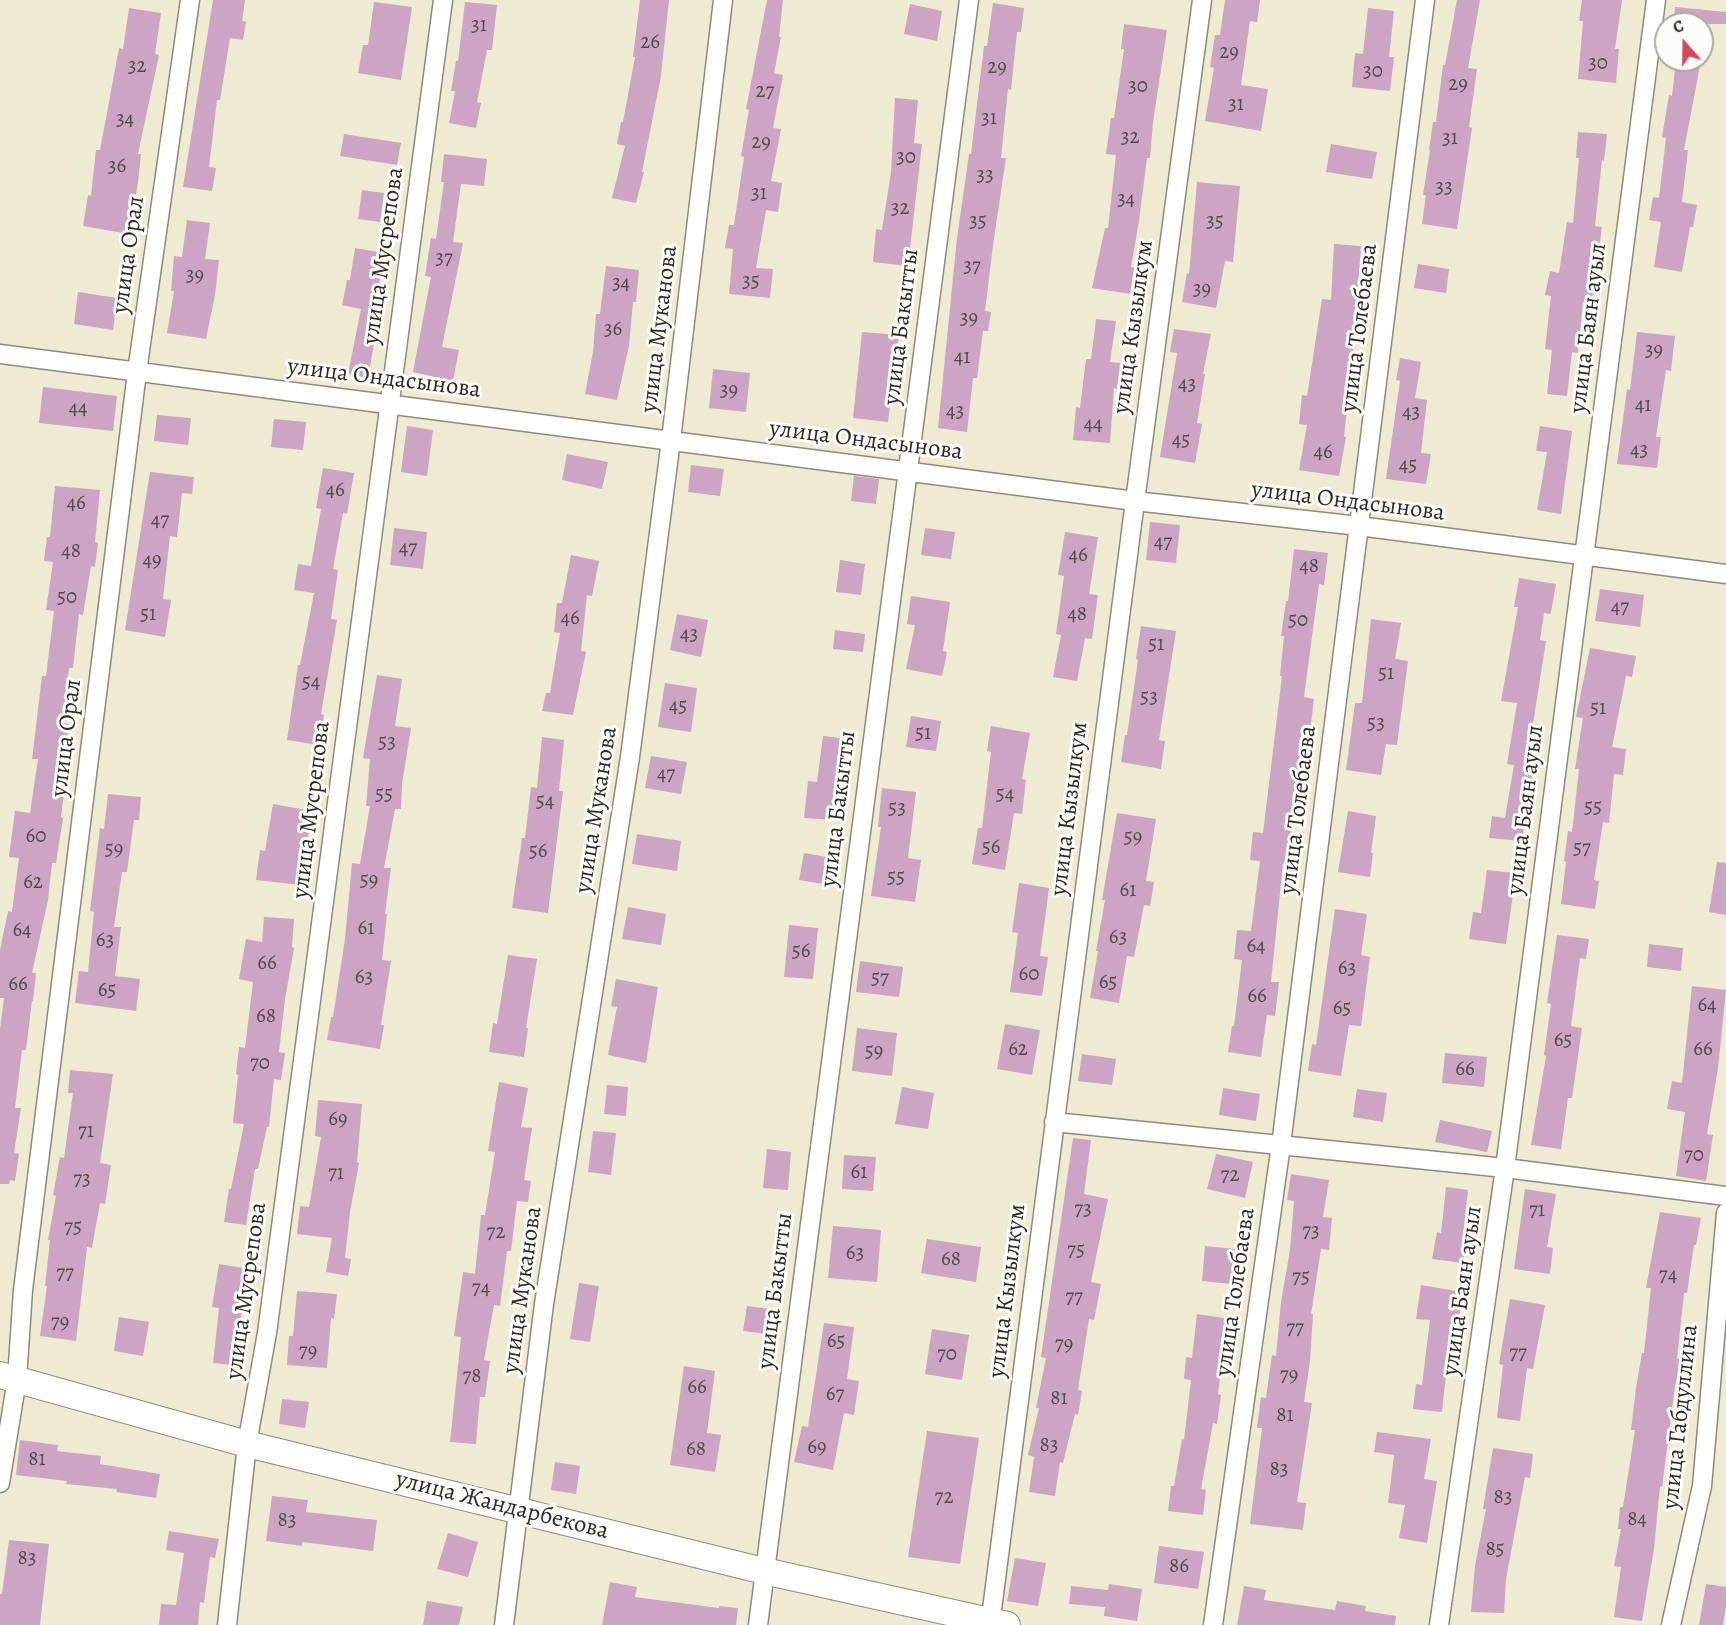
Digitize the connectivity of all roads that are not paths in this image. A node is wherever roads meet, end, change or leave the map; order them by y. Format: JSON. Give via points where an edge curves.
{"nodes":[{"id":1,"x":190,"y":0,"type":"edge"},
{"id":2,"x":443,"y":0,"type":"edge"},
{"id":3,"x":723,"y":0,"type":"edge"},
{"id":4,"x":969,"y":0,"type":"edge"},
{"id":5,"x":1202,"y":0,"type":"edge"},
{"id":6,"x":1425,"y":0,"type":"edge"},
{"id":7,"x":1656,"y":0,"type":"edge"},
{"id":8,"x":0,"y":354,"type":"edge"},
{"id":9,"x":137,"y":372,"type":"junction"},
{"id":10,"x":389,"y":404,"type":"junction"},
{"id":11,"x":671,"y":440,"type":"junction"},
{"id":12,"x":907,"y":471,"type":"junction"},
{"id":13,"x":1134,"y":501,"type":"junction"},
{"id":14,"x":1359,"y":526,"type":"junction"},
{"id":15,"x":1583,"y":555,"type":"junction"},
{"id":16,"x":1726,"y":574,"type":"edge"},
{"id":17,"x":1054,"y":1122,"type":"junction"},
{"id":18,"x":1281,"y":1145,"type":"junction"},
{"id":19,"x":1505,"y":1168,"type":"junction"},
{"id":20,"x":1726,"y":1196,"type":"edge"},
{"id":21,"x":1726,"y":1213,"type":"edge"},
{"id":22,"x":9,"y":1377,"type":"edge"},
{"id":23,"x":247,"y":1444,"type":"junction"},
{"id":24,"x":0,"y":1483,"type":"edge"},
{"id":25,"x":518,"y":1509,"type":"junction"},
{"id":26,"x":764,"y":1571,"type":"junction"},
{"id":27,"x":996,"y":1624,"type":"edge"},
{"id":28,"x":227,"y":1625,"type":"edge"},
{"id":29,"x":504,"y":1625,"type":"edge"},
{"id":30,"x":758,"y":1625,"type":"edge"},
{"id":31,"x":1214,"y":1625,"type":"edge"},
{"id":32,"x":1439,"y":1625,"type":"edge"},
{"id":33,"x":1671,"y":1625,"type":"edge"}],
"edges":[{"from":1,"to":9,"type":"street","name":"улица Орал"},
{"from":2,"to":10,"type":"street","name":"улица Мусрепова"},
{"from":3,"to":11,"type":"street","name":"улица Муканова"},
{"from":4,"to":12,"type":"street","name":"улица Бакытты"},
{"from":5,"to":13,"type":"street","name":"улица Кызылкум"},
{"from":6,"to":14,"type":"street","name":"улица Толебаева"},
{"from":7,"to":15,"type":"street","name":"улица Баян ауыл"},
{"from":8,"to":9,"type":"street","name":"улица Ондасынова"},
{"from":9,"to":10,"type":"street","name":"улица Ондасынова"},
{"from":9,"to":22,"type":"street","name":"улица Орал"},
{"from":10,"to":11,"type":"street","name":"улица Ондасынова"},
{"from":10,"to":23,"type":"street","name":"улица Мусрепова","via":[[267,1333]]},
{"from":11,"to":12,"type":"street","name":"улица Ондасынова"},
{"from":11,"to":25,"type":"street","name":"улица Муканова","via":[[630,757],[544,1304]]},
{"from":12,"to":13,"type":"street","name":"улица Ондасынова"},
{"from":12,"to":26,"type":"street","name":"улица Бакытты"},
{"from":13,"to":14,"type":"street","name":"улица Ондасынова"},
{"from":13,"to":17,"type":"street","name":"улица Кызылкум"},
{"from":14,"to":15,"type":"street","name":"улица Ондасынова"},
{"from":14,"to":18,"type":"street","name":"улица Толебаева"},
{"from":15,"to":16,"type":"street","name":"улица Ондасынова"},
{"from":15,"to":19,"type":"street","name":"улица Баян ауыл"},
{"from":17,"to":18,"type":"street"},
{"from":17,"to":27,"type":"street","name":"улица Кызылкум"},
{"from":18,"to":19,"type":"street"},
{"from":18,"to":31,"type":"street","name":"улица Толебаева"},
{"from":19,"to":20,"type":"street"},
{"from":19,"to":32,"type":"street","name":"улица Баян ауыл"},
{"from":21,"to":33,"type":"street","name":"улица Габдуллина","via":[[1702,1486]]},
{"from":22,"to":23,"type":"street","name":"улица Жандарбекова"},
{"from":22,"to":24,"type":"street","name":"улица Орал"},
{"from":23,"to":25,"type":"street","name":"улица Жандарбекова"},
{"from":23,"to":28,"type":"street","name":"улица Мусрепова"},
{"from":25,"to":26,"type":"street","name":"улица Жандарбекова"},
{"from":25,"to":29,"type":"street","name":"улица Муканова"},
{"from":26,"to":27,"type":"street","name":"улица Жандарбекова"},
{"from":26,"to":30,"type":"street","name":"улица Бакытты"}]}
